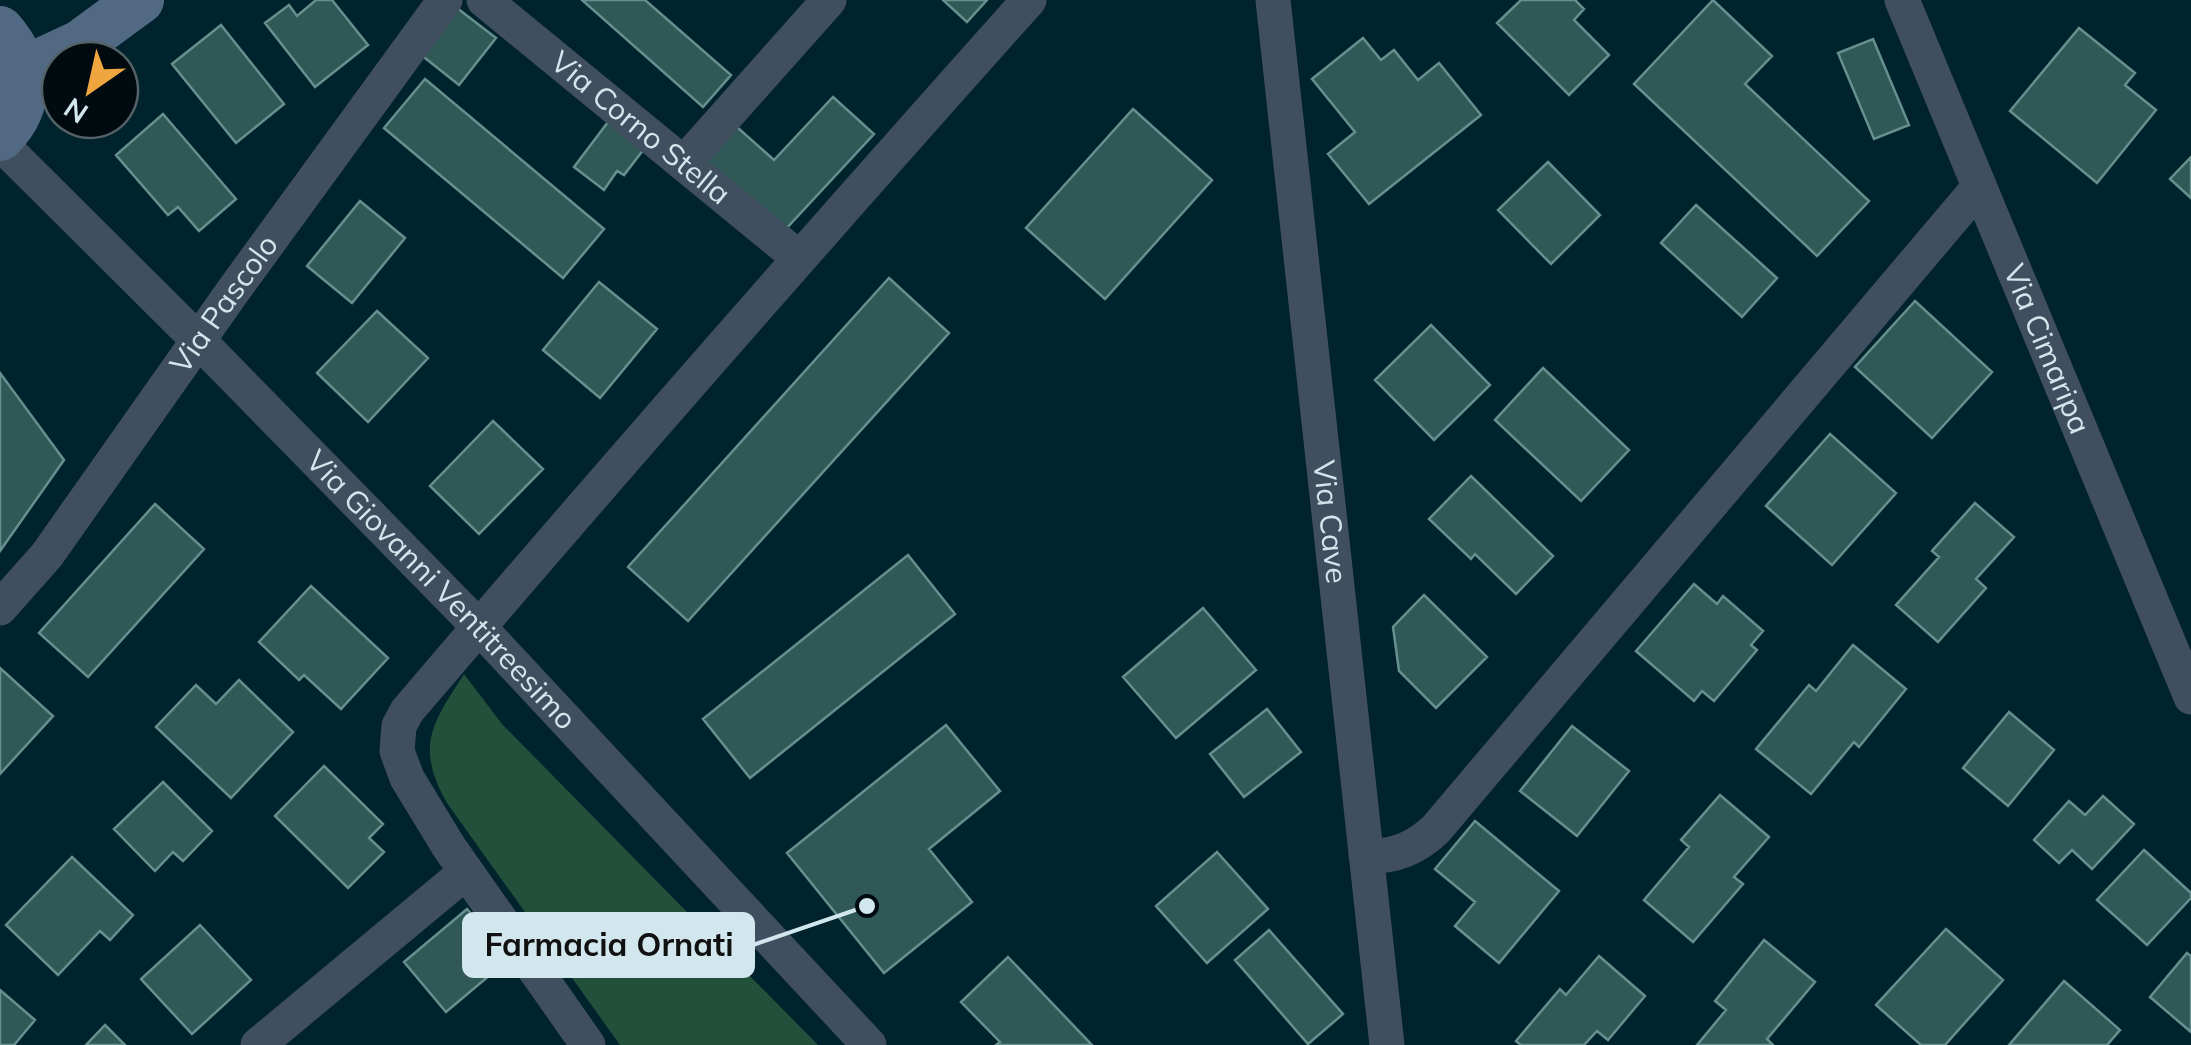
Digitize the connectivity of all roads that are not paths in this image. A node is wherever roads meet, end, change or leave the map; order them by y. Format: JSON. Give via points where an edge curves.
{"nodes":[{"id":1,"x":140,"y":0,"type":"edge"},
{"id":2,"x":445,"y":0,"type":"edge"},
{"id":3,"x":484,"y":0,"type":"edge"},
{"id":4,"x":828,"y":0,"type":"edge"},
{"id":5,"x":1029,"y":0,"type":"edge"},
{"id":6,"x":1273,"y":0,"type":"edge"},
{"id":7,"x":1902,"y":0,"type":"edge"},
{"id":8,"x":0,"y":30,"type":"edge"},
{"id":9,"x":24,"y":70,"type":"junction"},
{"id":10,"x":0,"y":140,"type":"edge"},
{"id":11,"x":685,"y":162,"type":"junction"},
{"id":12,"x":1979,"y":186,"type":"junction"},
{"id":13,"x":798,"y":258,"type":"junction"},
{"id":14,"x":200,"y":341,"type":"junction"},
{"id":15,"x":0,"y":608,"type":"edge"},
{"id":16,"x":479,"y":627,"type":"junction"},
{"id":17,"x":2191,"y":697,"type":"edge"},
{"id":18,"x":1366,"y":856,"type":"junction"},
{"id":19,"x":466,"y":872,"type":"junction"},
{"id":20,"x":863,"y":1043,"type":"edge"},
{"id":21,"x":258,"y":1045,"type":"edge"},
{"id":22,"x":588,"y":1045,"type":"edge"},
{"id":23,"x":1387,"y":1045,"type":"edge"}],
"edges":[{"from":1,"to":9,"type":"street","via":[[80,44]]},
{"from":2,"to":14,"type":"street","name":"Via Pascolo"},
{"from":3,"to":11,"type":"street","name":"Via Corno Stella"},
{"from":4,"to":11,"type":"street"},
{"from":5,"to":13,"type":"street"},
{"from":6,"to":18,"type":"street","name":"Via Cave"},
{"from":7,"to":12,"type":"street","name":"Via Cimaripa"},
{"from":8,"to":9,"type":"street"},
{"from":9,"to":10,"type":"street","via":[[20,109]]},
{"from":10,"to":14,"type":"street","name":"Via Giovanni Ventitreesimo"},
{"from":11,"to":13,"type":"street","name":"Via Corno Stella"},
{"from":12,"to":17,"type":"street","name":"Via Cimaripa"},
{"from":12,"to":18,"type":"street","via":[[1436,829],[1398,854]]},
{"from":13,"to":16,"type":"street"},
{"from":14,"to":15,"type":"street","name":"Via Pascolo","via":[[47,554]]},
{"from":14,"to":16,"type":"street","name":"Via Giovanni Ventitreesimo"},
{"from":16,"to":19,"type":"street","via":[[407,712],[397,735],[406,778]]},
{"from":16,"to":20,"type":"street","name":"Via Giovanni Ventitreesimo"},
{"from":18,"to":23,"type":"street","name":"Via Cave"},
{"from":19,"to":21,"type":"street"},
{"from":19,"to":22,"type":"street"}]}
